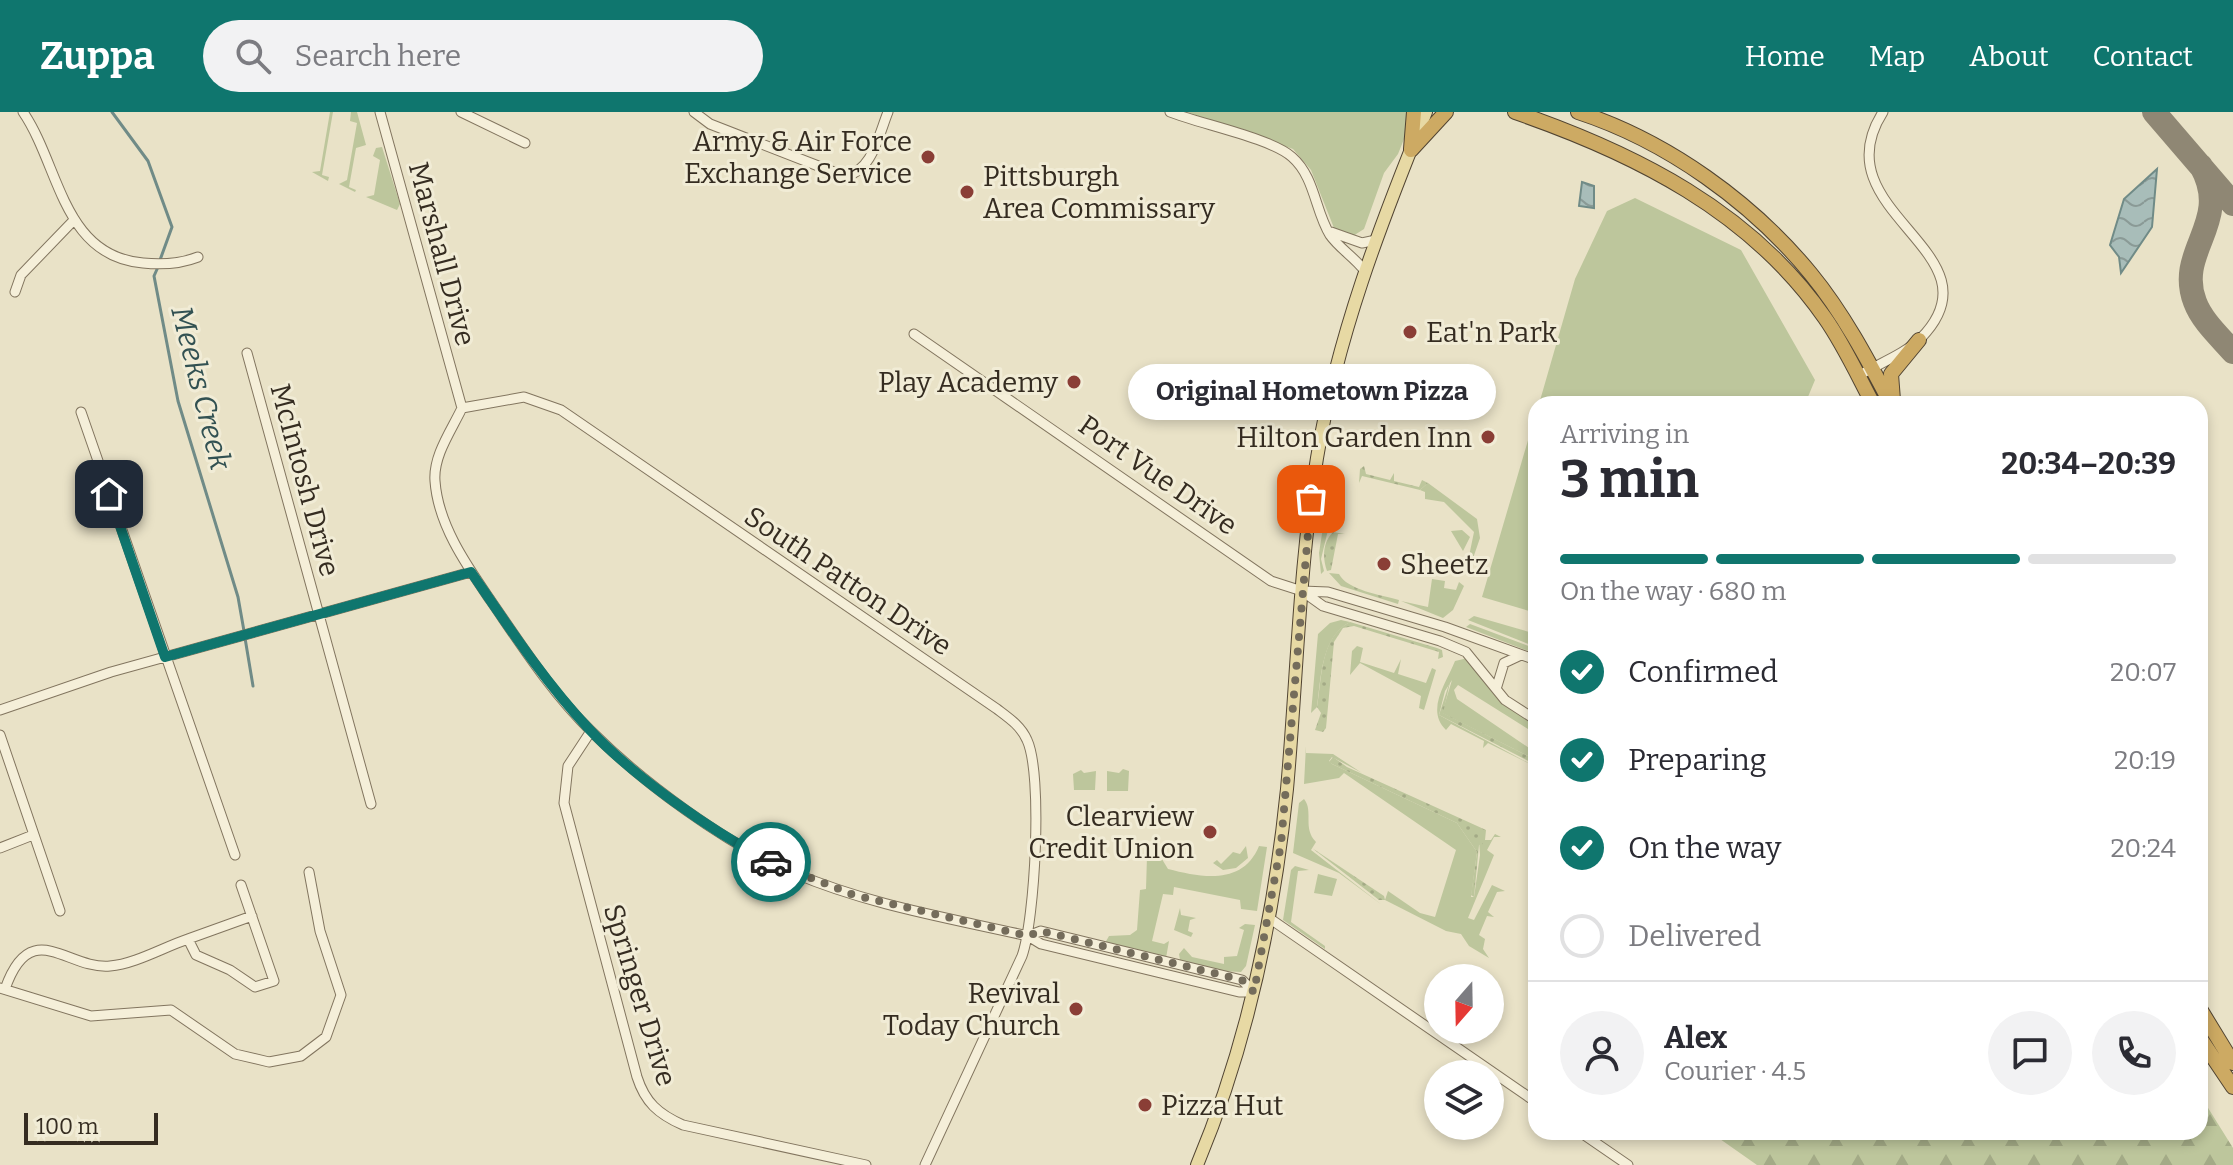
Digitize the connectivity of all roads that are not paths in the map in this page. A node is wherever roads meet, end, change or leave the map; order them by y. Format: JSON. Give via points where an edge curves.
{"nodes":[{"id":1,"x":23,"y":112,"type":"edge"},
{"id":2,"x":380,"y":112,"type":"edge"},
{"id":3,"x":461,"y":112,"type":"edge"},
{"id":4,"x":694,"y":112,"type":"edge"},
{"id":5,"x":888,"y":112,"type":"edge"},
{"id":6,"x":1170,"y":112,"type":"edge"},
{"id":7,"x":1414,"y":112,"type":"edge"},
{"id":8,"x":1426,"y":112,"type":"edge"},
{"id":9,"x":1446,"y":112,"type":"edge"},
{"id":10,"x":1515,"y":112,"type":"edge"},
{"id":11,"x":1578,"y":112,"type":"edge"},
{"id":12,"x":1883,"y":112,"type":"edge"},
{"id":13,"x":525,"y":143,"type":"dead end"},
{"id":14,"x":1411,"y":150,"type":"junction"},
{"id":15,"x":74,"y":220,"type":"junction"},
{"id":16,"x":1328,"y":230,"type":"junction"},
{"id":17,"x":1376,"y":240,"type":"junction"},
{"id":18,"x":198,"y":257,"type":"dead end"},
{"id":19,"x":1364,"y":270,"type":"junction"},
{"id":20,"x":15,"y":292,"type":"dead end"},
{"id":21,"x":914,"y":334,"type":"dead end"},
{"id":22,"x":1919,"y":340,"type":"junction"},
{"id":23,"x":247,"y":353,"type":"dead end"},
{"id":24,"x":1872,"y":368,"type":"junction"},
{"id":25,"x":1858,"y":376,"type":"junction"},
{"id":26,"x":1869,"y":396,"type":"edge"},
{"id":27,"x":1888,"y":396,"type":"edge"},
{"id":28,"x":1892,"y":396,"type":"edge"},
{"id":29,"x":462,"y":408,"type":"junction"},
{"id":30,"x":81,"y":412,"type":"dead end"},
{"id":31,"x":471,"y":572,"type":"junction"},
{"id":32,"x":1302,"y":591,"type":"junction"},
{"id":33,"x":320,"y":614,"type":"junction"},
{"id":34,"x":1525,"y":655,"type":"junction"},
{"id":35,"x":1528,"y":656,"type":"edge"},
{"id":36,"x":165,"y":657,"type":"junction"},
{"id":37,"x":1499,"y":692,"type":"junction"},
{"id":38,"x":0,"y":710,"type":"edge"},
{"id":39,"x":1528,"y":714,"type":"edge"},
{"id":40,"x":591,"y":731,"type":"junction"},
{"id":41,"x":0,"y":735,"type":"edge"},
{"id":42,"x":371,"y":804,"type":"dead end"},
{"id":43,"x":33,"y":835,"type":"junction"},
{"id":44,"x":0,"y":848,"type":"edge"},
{"id":45,"x":235,"y":855,"type":"dead end"},
{"id":46,"x":309,"y":872,"type":"dead end"},
{"id":47,"x":241,"y":885,"type":"dead end"},
{"id":48,"x":60,"y":911,"type":"dead end"},
{"id":49,"x":252,"y":916,"type":"junction"},
{"id":50,"x":1269,"y":918,"type":"junction"},
{"id":51,"x":1028,"y":936,"type":"junction"},
{"id":52,"x":188,"y":939,"type":"junction"},
{"id":53,"x":3,"y":988,"type":"edge"},
{"id":54,"x":1254,"y":992,"type":"junction"},
{"id":55,"x":2208,"y":1022,"type":"edge"},
{"id":56,"x":2208,"y":1050,"type":"edge"},
{"id":57,"x":2233,"y":1063,"type":"edge"},
{"id":58,"x":2233,"y":1087,"type":"edge"},
{"id":59,"x":1528,"y":1096,"type":"edge"},
{"id":60,"x":1592,"y":1140,"type":"edge"},
{"id":61,"x":866,"y":1165,"type":"edge"},
{"id":62,"x":925,"y":1165,"type":"edge"},
{"id":63,"x":1197,"y":1165,"type":"edge"},
{"id":64,"x":1628,"y":1165,"type":"edge"}],
"edges":[{"from":1,"to":15,"type":"street"},
{"from":2,"to":29,"type":"street","name":"Marshall Drive"},
{"from":3,"to":13,"type":"street"},
{"from":4,"to":5,"type":"street","via":[[710,124],[844,176],[866,164]]},
{"from":6,"to":16,"type":"street","via":[[1293,158],[1305,173]]},
{"from":7,"to":14,"type":"highway"},
{"from":8,"to":14,"type":"main road"},
{"from":9,"to":14,"type":"highway"},
{"from":10,"to":25,"type":"highway","via":[[1640,161],[1751,236],[1790,273],[1826,319]]},
{"from":11,"to":24,"type":"highway","via":[[1661,149],[1735,200],[1811,274]]},
{"from":12,"to":22,"type":"street","via":[[1869,148],[1872,183],[1930,254],[1941,281],[1937,314]]},
{"from":14,"to":17,"type":"main road"},
{"from":15,"to":18,"type":"street","via":[[92,242],[123,260],[166,264]]},
{"from":15,"to":20,"type":"street","via":[[21,275]]},
{"from":16,"to":17,"type":"street","via":[[1362,243]]},
{"from":16,"to":19,"type":"street"},
{"from":17,"to":19,"type":"main road"},
{"from":19,"to":32,"type":"main road","via":[[1325,416]]},
{"from":21,"to":32,"type":"street","name":"Port Vue Drive","via":[[1264,577]]},
{"from":22,"to":24,"type":"street"},
{"from":22,"to":28,"type":"highway","via":[[1891,374]]},
{"from":23,"to":33,"type":"street","name":"McIntosh Drive"},
{"from":24,"to":25,"type":"street"},
{"from":24,"to":27,"type":"highway"},
{"from":25,"to":26,"type":"highway"},
{"from":29,"to":31,"type":"street","via":[[437,462],[435,480],[443,515]]},
{"from":29,"to":51,"type":"street","name":"South Patton Drive","via":[[524,397],[561,410],[1014,722],[1028,740],[1035,770]]},
{"from":30,"to":36,"type":"street"},
{"from":31,"to":33,"type":"street"},
{"from":31,"to":40,"type":"street","via":[[546,679]]},
{"from":32,"to":34,"type":"street","via":[[1328,592]]},
{"from":32,"to":37,"type":"street","via":[[1323,606],[1466,652]]},
{"from":32,"to":50,"type":"main road","via":[[1287,790]]},
{"from":33,"to":36,"type":"street"},
{"from":33,"to":42,"type":"street","name":"McIntosh Drive"},
{"from":34,"to":35,"type":"street"},
{"from":34,"to":37,"type":"street","via":[[1500,668]]},
{"from":36,"to":38,"type":"street"},
{"from":36,"to":45,"type":"street"},
{"from":37,"to":39,"type":"street"},
{"from":40,"to":51,"type":"street","via":[[722,834],[793,873],[873,901]]},
{"from":40,"to":61,"type":"street","name":"Springer Drive","via":[[568,766],[564,803],[646,1100],[683,1125]]},
{"from":41,"to":43,"type":"street"},
{"from":43,"to":44,"type":"street"},
{"from":43,"to":48,"type":"street"},
{"from":46,"to":53,"type":"street","via":[[320,931],[341,995],[326,1037],[301,1056],[269,1062],[235,1054],[171,1010],[86,1015]]},
{"from":47,"to":49,"type":"street"},
{"from":49,"to":52,"type":"street"},
{"from":49,"to":52,"type":"street","via":[[274,981],[255,987],[196,955]]},
{"from":50,"to":54,"type":"main road"},
{"from":50,"to":59,"type":"street"},
{"from":51,"to":54,"type":"street","via":[[1041,931],[1242,980]]},
{"from":51,"to":62,"type":"street","name":"South Patton Drive"},
{"from":52,"to":53,"type":"street","via":[[107,966],[59,952],[34,952],[14,967]]},
{"from":54,"to":63,"type":"main road"},
{"from":55,"to":57,"type":"highway"},
{"from":56,"to":58,"type":"highway"},
{"from":60,"to":64,"type":"street"}]}
